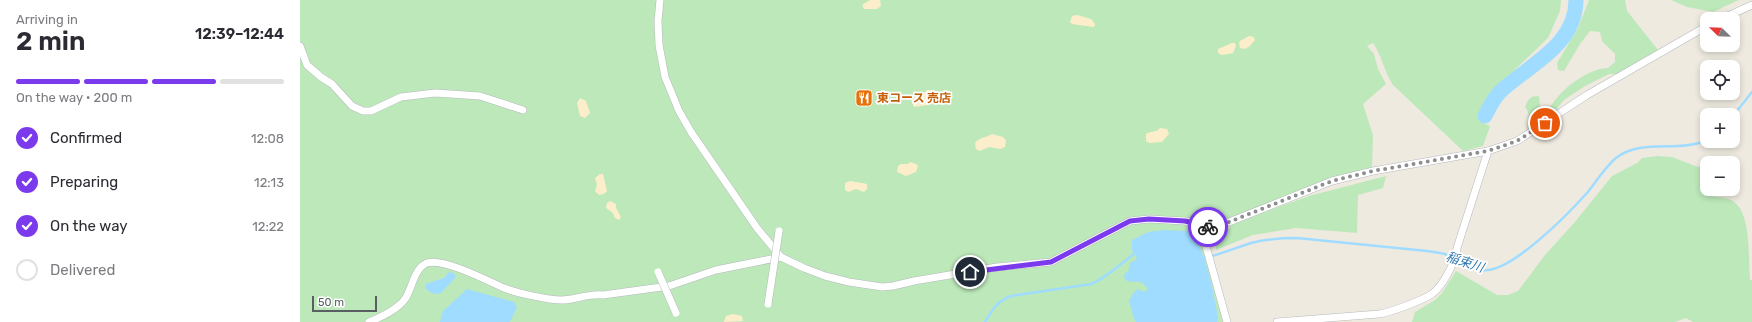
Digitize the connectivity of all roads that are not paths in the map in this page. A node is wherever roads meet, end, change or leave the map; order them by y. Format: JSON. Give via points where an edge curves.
{"nodes":[{"id":1,"x":660,"y":0,"type":"edge"},
{"id":2,"x":1752,"y":5,"type":"edge"},
{"id":3,"x":1736,"y":12,"type":"edge"},
{"id":4,"x":1700,"y":30,"type":"edge"},
{"id":5,"x":300,"y":46,"type":"edge"},
{"id":6,"x":523,"y":110,"type":"dead end"},
{"id":7,"x":1488,"y":151,"type":"junction"},
{"id":8,"x":1201,"y":228,"type":"junction"},
{"id":9,"x":779,"y":231,"type":"dead end"},
{"id":10,"x":781,"y":257,"type":"junction"},
{"id":11,"x":658,"y":272,"type":"dead end"},
{"id":12,"x":768,"y":304,"type":"dead end"},
{"id":13,"x":676,"y":314,"type":"dead end"},
{"id":14,"x":369,"y":322,"type":"edge"},
{"id":15,"x":1227,"y":322,"type":"edge"},
{"id":16,"x":1277,"y":322,"type":"edge"}],
"edges":[{"from":1,"to":10,"type":"street","via":[[659,46],[665,76],[679,111],[734,197]]},
{"from":2,"to":3,"type":"street"},
{"from":4,"to":7,"type":"street","via":[[1587,95],[1517,141]]},
{"from":5,"to":6,"type":"street","via":[[307,65],[332,84],[352,106],[363,111],[371,111],[401,97],[435,93],[480,96]]},
{"from":7,"to":8,"type":"street","via":[[1373,171],[1332,181],[1219,226]]},
{"from":7,"to":16,"type":"street","via":[[1456,254],[1432,294],[1391,312]]},
{"from":8,"to":10,"type":"street","via":[[1185,221],[1130,221],[1051,262],[997,267],[892,286],[866,285],[825,276]]},
{"from":8,"to":15,"type":"street"},
{"from":9,"to":12,"type":"street","bridge":true},
{"from":10,"to":14,"type":"street","via":[[716,270],[669,286],[561,300],[505,288],[440,263],[428,263],[420,268],[404,300],[381,318]]},
{"from":11,"to":13,"type":"street","bridge":true}]}
